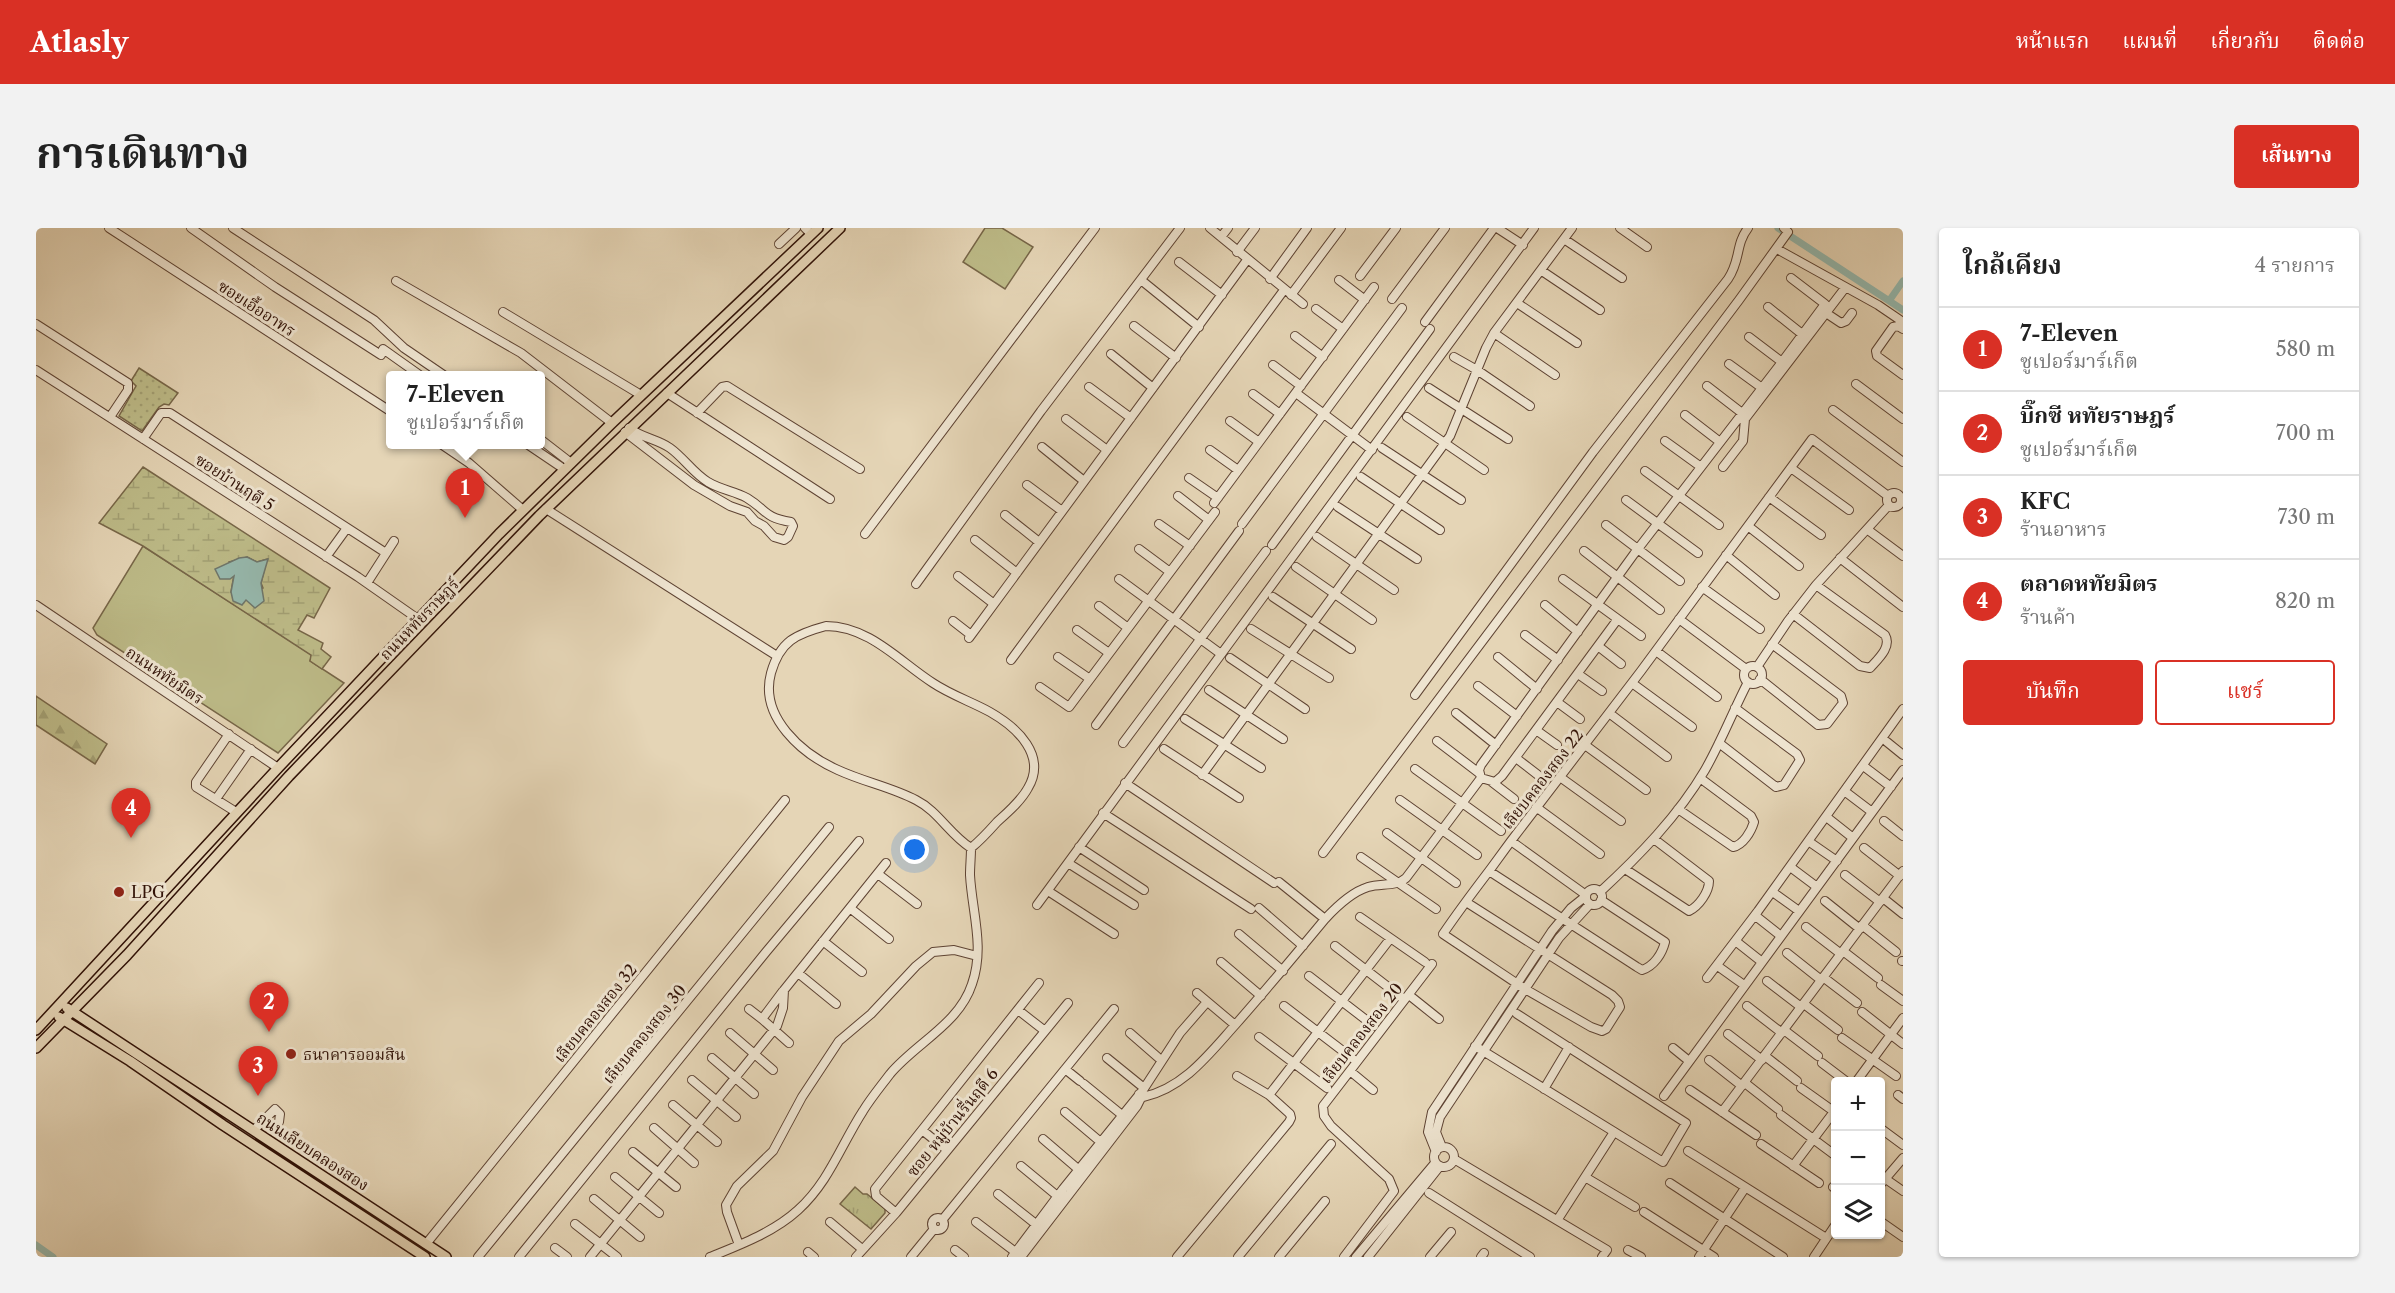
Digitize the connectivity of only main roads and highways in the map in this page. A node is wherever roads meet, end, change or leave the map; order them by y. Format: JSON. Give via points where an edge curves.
{"nodes":[{"id":1,"x":840,"y":228,"type":"edge"},
{"id":2,"x":811,"y":230,"type":"edge"},
{"id":3,"x":278,"y":768,"type":"junction"},
{"id":4,"x":289,"y":776,"type":"junction"},
{"id":5,"x":86,"y":999,"type":"junction"},
{"id":6,"x":61,"y":1003,"type":"junction"},
{"id":7,"x":52,"y":1012,"type":"junction"},
{"id":8,"x":72,"y":1012,"type":"junction"},
{"id":9,"x":63,"y":1021,"type":"junction"},
{"id":10,"x":91,"y":1023,"type":"junction"},
{"id":11,"x":55,"y":1029,"type":"junction"},
{"id":12,"x":80,"y":1029,"type":"junction"},
{"id":13,"x":36,"y":1030,"type":"edge"},
{"id":14,"x":36,"y":1048,"type":"edge"},
{"id":15,"x":333,"y":1181,"type":"junction"},
{"id":16,"x":326,"y":1193,"type":"junction"},
{"id":17,"x":425,"y":1257,"type":"edge"},
{"id":18,"x":447,"y":1257,"type":"edge"}],
"edges":[{"from":1,"to":4,"type":"main road","name":"ถนนหทัยราษฎร์","via":[[546,509]]},
{"from":2,"to":3,"type":"main road","name":"ถนนหทัยราษฎร์","via":[[523,510]]},
{"from":3,"to":4,"type":"main road"},
{"from":3,"to":6,"type":"main road","name":"ถนนหทัยราษฎร์"},
{"from":4,"to":5,"type":"main road","name":"ถนนหทัยราษฎร์"},
{"from":5,"to":8,"type":"main road","name":"ถนนหทัยราษฎร์"},
{"from":5,"to":10,"type":"main road"},
{"from":6,"to":7,"type":"main road","name":"ถนนหทัยราษฎร์"},
{"from":6,"to":8,"type":"main road","name":"ถนนเลียบคลองสอง"},
{"from":7,"to":9,"type":"main road","name":"ถนนเลียบคลองสอง"},
{"from":7,"to":13,"type":"main road","name":"ถนนหทัยราษฎร์"},
{"from":8,"to":9,"type":"main road","name":"ถนนหทัยราษฎร์"},
{"from":8,"to":10,"type":"main road","name":"ถนนเลียบคลองสอง"},
{"from":9,"to":11,"type":"main road","name":"ถนนหทัยราษฎร์"},
{"from":9,"to":12,"type":"main road","name":"ถนนเลียบคลองสอง"},
{"from":10,"to":15,"type":"main road","name":"ถนนเลียบคลองสอง"},
{"from":11,"to":12,"type":"main road"},
{"from":11,"to":14,"type":"main road","name":"ถนนหทัยราษฎร์"},
{"from":12,"to":16,"type":"main road","name":"ถนนเลียบคลองสอง"},
{"from":15,"to":16,"type":"main road"},
{"from":15,"to":18,"type":"main road","name":"ถนนเลียบคลองสอง"},
{"from":16,"to":17,"type":"main road","name":"ถนนเลียบคลองสอง"}]}
